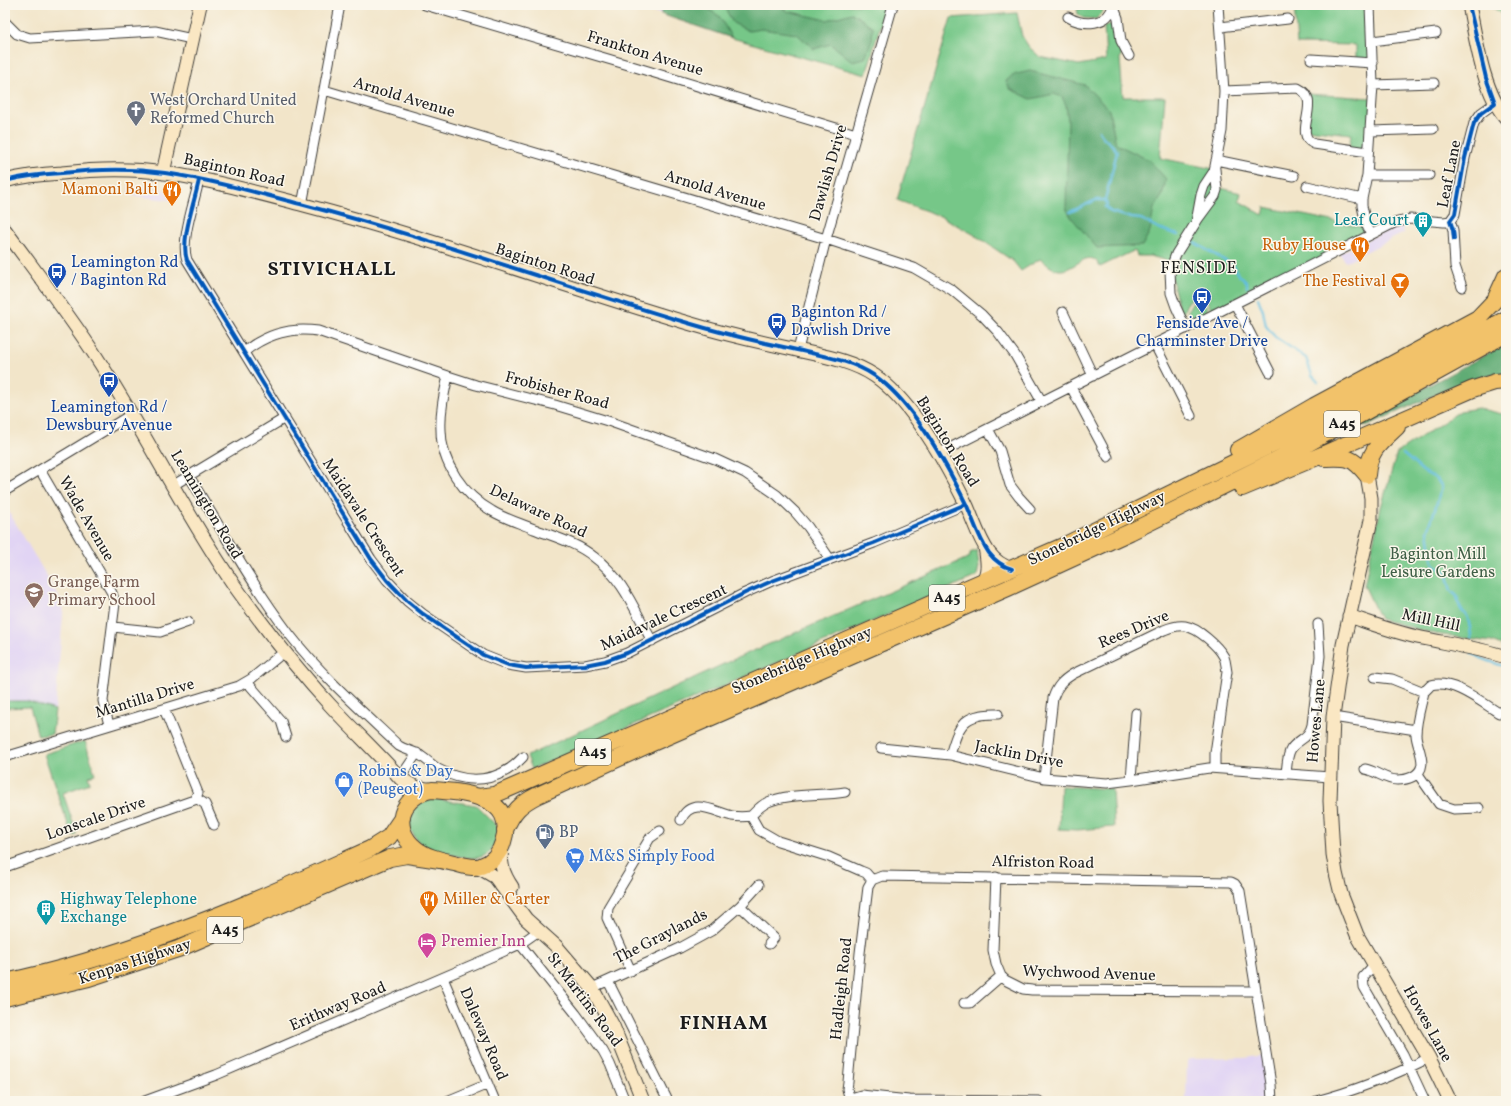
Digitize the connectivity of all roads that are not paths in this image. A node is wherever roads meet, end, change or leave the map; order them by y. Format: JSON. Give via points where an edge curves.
{"nodes":[{"id":1,"x":200,"y":5,"type":"edge"},
{"id":2,"x":340,"y":5,"type":"edge"},
{"id":3,"x":425,"y":5,"type":"edge"},
{"id":4,"x":893,"y":5,"type":"edge"},
{"id":5,"x":1113,"y":5,"type":"edge"},
{"id":6,"x":1218,"y":5,"type":"edge"},
{"id":7,"x":1370,"y":5,"type":"edge"},
{"id":8,"x":1469,"y":5,"type":"edge"},
{"id":9,"x":1068,"y":17,"type":"dead end"},
{"id":10,"x":1288,"y":19,"type":"dead end"},
{"id":11,"x":5,"y":22,"type":"edge"},
{"id":12,"x":1220,"y":27,"type":"junction"},
{"id":13,"x":1436,"y":33,"type":"dead end"},
{"id":14,"x":192,"y":39,"type":"junction"},
{"id":15,"x":1372,"y":41,"type":"junction"},
{"id":16,"x":1129,"y":56,"type":"dead end"},
{"id":17,"x":1311,"y":59,"type":"dead end"},
{"id":18,"x":1373,"y":63,"type":"junction"},
{"id":19,"x":1434,"y":83,"type":"dead end"},
{"id":20,"x":1373,"y":85,"type":"junction"},
{"id":21,"x":324,"y":90,"type":"junction"},
{"id":22,"x":1224,"y":91,"type":"junction"},
{"id":23,"x":1495,"y":103,"type":"junction"},
{"id":24,"x":1506,"y":118,"type":"edge"},
{"id":25,"x":1433,"y":129,"type":"dead end"},
{"id":26,"x":1371,"y":131,"type":"junction"},
{"id":27,"x":856,"y":134,"type":"junction"},
{"id":28,"x":1368,"y":152,"type":"junction"},
{"id":29,"x":1215,"y":164,"type":"junction"},
{"id":30,"x":163,"y":173,"type":"junction"},
{"id":31,"x":1367,"y":175,"type":"junction"},
{"id":32,"x":1428,"y":175,"type":"dead end"},
{"id":33,"x":1294,"y":176,"type":"dead end"},
{"id":34,"x":199,"y":180,"type":"junction"},
{"id":35,"x":5,"y":181,"type":"edge"},
{"id":36,"x":1307,"y":186,"type":"dead end"},
{"id":37,"x":1362,"y":198,"type":"junction"},
{"id":38,"x":302,"y":205,"type":"junction"},
{"id":39,"x":1450,"y":220,"type":"junction"},
{"id":40,"x":1196,"y":222,"type":"junction"},
{"id":41,"x":5,"y":230,"type":"edge"},
{"id":42,"x":1371,"y":234,"type":"junction"},
{"id":43,"x":826,"y":239,"type":"junction"},
{"id":44,"x":1506,"y":276,"type":"edge"},
{"id":45,"x":1462,"y":287,"type":"dead end"},
{"id":46,"x":1235,"y":304,"type":"junction"},
{"id":47,"x":1063,"y":312,"type":"dead end"},
{"id":48,"x":1505,"y":324,"type":"edge"},
{"id":49,"x":1186,"y":329,"type":"junction"},
{"id":50,"x":1155,"y":345,"type":"junction"},
{"id":51,"x":798,"y":350,"type":"junction"},
{"id":52,"x":244,"y":352,"type":"junction"},
{"id":53,"x":1270,"y":372,"type":"dead end"},
{"id":54,"x":448,"y":376,"type":"junction"},
{"id":55,"x":1093,"y":376,"type":"junction"},
{"id":56,"x":1506,"y":381,"type":"edge"},
{"id":57,"x":1071,"y":387,"type":"junction"},
{"id":58,"x":1042,"y":402,"type":"junction"},
{"id":59,"x":132,"y":414,"type":"junction"},
{"id":60,"x":1192,"y":416,"type":"dead end"},
{"id":61,"x":1407,"y":417,"type":"junction"},
{"id":62,"x":285,"y":418,"type":"junction"},
{"id":63,"x":988,"y":429,"type":"junction"},
{"id":64,"x":938,"y":454,"type":"junction"},
{"id":65,"x":1108,"y":457,"type":"dead end"},
{"id":66,"x":1316,"y":458,"type":"junction"},
{"id":67,"x":40,"y":470,"type":"junction"},
{"id":68,"x":1367,"y":475,"type":"junction"},
{"id":69,"x":190,"y":476,"type":"junction"},
{"id":70,"x":172,"y":486,"type":"junction"},
{"id":71,"x":1184,"y":487,"type":"junction"},
{"id":72,"x":5,"y":491,"type":"edge"},
{"id":73,"x":966,"y":504,"type":"junction"},
{"id":74,"x":1030,"y":509,"type":"dead end"},
{"id":75,"x":1176,"y":510,"type":"junction"},
{"id":76,"x":984,"y":545,"type":"junction"},
{"id":77,"x":830,"y":560,"type":"junction"},
{"id":78,"x":1012,"y":569,"type":"junction"},
{"id":79,"x":981,"y":583,"type":"junction"},
{"id":80,"x":1349,"y":616,"type":"junction"},
{"id":81,"x":188,"y":622,"type":"dead end"},
{"id":82,"x":1318,"y":624,"type":"dead end"},
{"id":83,"x":113,"y":627,"type":"junction"},
{"id":84,"x":652,"y":641,"type":"junction"},
{"id":85,"x":284,"y":652,"type":"junction"},
{"id":86,"x":1506,"y":657,"type":"edge"},
{"id":87,"x":1375,"y":677,"type":"dead end"},
{"id":88,"x":247,"y":682,"type":"junction"},
{"id":89,"x":1424,"y":692,"type":"junction"},
{"id":90,"x":164,"y":709,"type":"junction"},
{"id":91,"x":1136,"y":712,"type":"dead end"},
{"id":92,"x":1499,"y":713,"type":"dead end"},
{"id":93,"x":998,"y":714,"type":"dead end"},
{"id":94,"x":1333,"y":717,"type":"junction"},
{"id":95,"x":109,"y":725,"type":"junction"},
{"id":96,"x":1416,"y":730,"type":"junction"},
{"id":97,"x":286,"y":737,"type":"dead end"},
{"id":98,"x":881,"y":748,"type":"dead end"},
{"id":99,"x":417,"y":753,"type":"junction"},
{"id":100,"x":950,"y":755,"type":"junction"},
{"id":101,"x":5,"y":757,"type":"edge"},
{"id":102,"x":523,"y":757,"type":"dead end"},
{"id":103,"x":1215,"y":768,"type":"junction"},
{"id":104,"x":1365,"y":769,"type":"dead end"},
{"id":105,"x":1286,"y":774,"type":"junction"},
{"id":106,"x":1418,"y":774,"type":"junction"},
{"id":107,"x":1330,"y":777,"type":"junction"},
{"id":108,"x":400,"y":778,"type":"junction"},
{"id":109,"x":1044,"y":778,"type":"junction"},
{"id":110,"x":1131,"y":780,"type":"junction"},
{"id":111,"x":432,"y":790,"type":"junction"},
{"id":112,"x":845,"y":792,"type":"dead end"},
{"id":113,"x":478,"y":797,"type":"junction"},
{"id":114,"x":196,"y":798,"type":"junction"},
{"id":115,"x":1479,"y":808,"type":"dead end"},
{"id":116,"x":403,"y":813,"type":"junction"},
{"id":117,"x":751,"y":816,"type":"junction"},
{"id":118,"x":681,"y":820,"type":"dead end"},
{"id":119,"x":214,"y":825,"type":"dead end"},
{"id":120,"x":660,"y":831,"type":"dead end"},
{"id":121,"x":504,"y":838,"type":"junction"},
{"id":122,"x":440,"y":860,"type":"junction"},
{"id":123,"x":5,"y":867,"type":"edge"},
{"id":124,"x":475,"y":867,"type":"junction"},
{"id":125,"x":996,"y":877,"type":"junction"},
{"id":126,"x":872,"y":880,"type":"junction"},
{"id":127,"x":759,"y":885,"type":"dead end"},
{"id":128,"x":740,"y":906,"type":"junction"},
{"id":129,"x":540,"y":930,"type":"junction"},
{"id":130,"x":520,"y":944,"type":"junction"},
{"id":131,"x":769,"y":944,"type":"dead end"},
{"id":132,"x":1374,"y":965,"type":"junction"},
{"id":133,"x":631,"y":971,"type":"junction"},
{"id":134,"x":1001,"y":976,"type":"junction"},
{"id":135,"x":443,"y":978,"type":"junction"},
{"id":136,"x":608,"y":981,"type":"junction"},
{"id":137,"x":5,"y":982,"type":"edge"},
{"id":138,"x":592,"y":988,"type":"junction"},
{"id":139,"x":1256,"y":991,"type":"junction"},
{"id":140,"x":5,"y":998,"type":"edge"},
{"id":141,"x":964,"y":1003,"type":"dead end"},
{"id":142,"x":1429,"y":1058,"type":"junction"},
{"id":143,"x":1410,"y":1068,"type":"junction"},
{"id":144,"x":488,"y":1084,"type":"junction"},
{"id":145,"x":1337,"y":1098,"type":"edge"},
{"id":146,"x":850,"y":1100,"type":"edge"},
{"id":147,"x":145,"y":1101,"type":"edge"},
{"id":148,"x":447,"y":1101,"type":"edge"},
{"id":149,"x":495,"y":1101,"type":"edge"},
{"id":150,"x":624,"y":1101,"type":"edge"},
{"id":151,"x":643,"y":1101,"type":"edge"},
{"id":152,"x":668,"y":1101,"type":"edge"},
{"id":153,"x":1039,"y":1101,"type":"edge"},
{"id":154,"x":1272,"y":1101,"type":"edge"},
{"id":155,"x":1316,"y":1101,"type":"edge"},
{"id":156,"x":1425,"y":1101,"type":"edge"},
{"id":157,"x":1450,"y":1101,"type":"edge"}],
"edges":[{"from":1,"to":14,"type":"main road"},
{"from":2,"to":21,"type":"street"},
{"from":3,"to":27,"type":"street","name":"Frankton Avenue"},
{"from":4,"to":27,"type":"street","name":"Dawlish Drive"},
{"from":5,"to":9,"type":"street","via":[[1109,14],[1096,22],[1083,23]]},
{"from":5,"to":16,"type":"street","via":[[1122,41]]},
{"from":6,"to":12,"type":"street"},
{"from":7,"to":15,"type":"street"},
{"from":8,"to":23,"type":"main road","via":[[1486,78]]},
{"from":10,"to":12,"type":"street"},
{"from":11,"to":14,"type":"street","via":[[17,34],[30,38],[155,31]]},
{"from":12,"to":22,"type":"street"},
{"from":13,"to":15,"type":"street"},
{"from":14,"to":30,"type":"main road"},
{"from":15,"to":18,"type":"street"},
{"from":17,"to":18,"type":"street"},
{"from":18,"to":20,"type":"street"},
{"from":19,"to":20,"type":"street"},
{"from":20,"to":26,"type":"street"},
{"from":21,"to":38,"type":"street"},
{"from":21,"to":43,"type":"street","name":"Arnold Avenue"},
{"from":22,"to":28,"type":"street","via":[[1298,88],[1307,94],[1309,100],[1305,135],[1309,142]]},
{"from":22,"to":29,"type":"street","via":[[1222,130]]},
{"from":23,"to":24,"type":"main road"},
{"from":23,"to":39,"type":"street","name":"Leaf Lane","via":[[1481,113],[1474,123],[1455,214]]},
{"from":25,"to":26,"type":"street"},
{"from":26,"to":28,"type":"street"},
{"from":27,"to":43,"type":"street","name":"Dawlish Drive"},
{"from":28,"to":31,"type":"street"},
{"from":29,"to":33,"type":"street"},
{"from":29,"to":40,"type":"street","via":[[1200,195]]},
{"from":29,"to":40,"type":"street","via":[[1216,192]]},
{"from":30,"to":34,"type":"main road","name":"Baginton Road"},
{"from":30,"to":35,"type":"main road","name":"Baginton Road","via":[[121,170],[76,171]]},
{"from":31,"to":32,"type":"street"},
{"from":31,"to":37,"type":"street"},
{"from":34,"to":38,"type":"main road","name":"Baginton Road"},
{"from":34,"to":52,"type":"street","name":"Maidavale Crescent","via":[[185,240],[186,257]]},
{"from":36,"to":37,"type":"street"},
{"from":37,"to":42,"type":"street","via":[[1363,215]]},
{"from":38,"to":51,"type":"main road","name":"Baginton Road","via":[[420,238],[688,323]]},
{"from":39,"to":42,"type":"street","via":[[1402,220]]},
{"from":39,"to":45,"type":"street","name":"Leaf Lane","via":[[1455,266]]},
{"from":40,"to":49,"type":"street","via":[[1172,263],[1170,279],[1174,301]]},
{"from":41,"to":59,"type":"main road","name":"Leamington Road","via":[[95,354]]},
{"from":42,"to":46,"type":"street"},
{"from":43,"to":51,"type":"street","name":"Dawlish Drive"},
{"from":43,"to":58,"type":"street","name":"Arnold Avenue","via":[[914,268],[960,296],[982,315],[1001,337]]},
{"from":44,"to":71,"type":"highway","via":[[1495,300],[1478,318],[1314,406],[1222,460]]},
{"from":46,"to":49,"type":"street"},
{"from":46,"to":53,"type":"street"},
{"from":47,"to":55,"type":"street"},
{"from":48,"to":71,"type":"highway","name":"Stonebridge Highway","number":"A45"},
{"from":48,"to":75,"type":"highway","name":"Stonebridge Highway","number":"A45","via":[[1296,450]]},
{"from":49,"to":50,"type":"street"},
{"from":50,"to":55,"type":"street"},
{"from":50,"to":60,"type":"street"},
{"from":51,"to":64,"type":"main road","name":"Baginton Road","via":[[843,361],[877,377],[906,406]]},
{"from":52,"to":54,"type":"street","name":"Frobisher Road","via":[[264,338],[278,333],[312,330],[325,332]]},
{"from":52,"to":62,"type":"street","name":"Maidavale Crescent"},
{"from":54,"to":77,"type":"street","name":"Frobisher Road","via":[[561,406],[729,465],[759,482],[783,500],[808,527]]},
{"from":54,"to":84,"type":"street","name":"Delaware Road","via":[[441,432],[449,466],[462,486],[472,497],[493,512],[580,547],[605,565],[622,585]]},
{"from":55,"to":57,"type":"street"},
{"from":56,"to":61,"type":"highway","number":"A45","via":[[1483,385]]},
{"from":57,"to":58,"type":"street"},
{"from":57,"to":65,"type":"street"},
{"from":58,"to":63,"type":"street"},
{"from":59,"to":67,"type":"street"},
{"from":59,"to":70,"type":"main road","name":"Leamington Road"},
{"from":61,"to":66,"type":"highway","number":"A45"},
{"from":61,"to":68,"type":"highway","via":[[1374,449]]},
{"from":62,"to":69,"type":"street"},
{"from":62,"to":84,"type":"street","name":"Maidavale Crescent","via":[[384,577],[418,610],[483,655],[517,667],[585,665],[605,661]]},
{"from":63,"to":64,"type":"street"},
{"from":63,"to":74,"type":"street","via":[[1000,451],[1010,485]]},
{"from":64,"to":73,"type":"main road","name":"Baginton Road"},
{"from":66,"to":68,"type":"highway","via":[[1346,458]]},
{"from":66,"to":75,"type":"highway","number":"A45","via":[[1215,499]]},
{"from":67,"to":72,"type":"street"},
{"from":67,"to":83,"type":"street","name":"Wade Avenue","via":[[112,593],[115,602]]},
{"from":68,"to":80,"type":"main road","name":"Howes Lane","via":[[1372,498],[1371,520]]},
{"from":69,"to":70,"type":"street"},
{"from":69,"to":99,"type":"street","name":"Leamington Road","via":[[250,576],[291,636],[343,695],[399,746]]},
{"from":70,"to":85,"type":"main road","name":"Leamington Road","via":[[234,584]]},
{"from":71,"to":78,"type":"highway","name":"Stonebridge Highway","number":"A45"},
{"from":73,"to":76,"type":"main road","name":"Baginton Road"},
{"from":73,"to":77,"type":"street","name":"Maidavale Crescent"},
{"from":75,"to":121,"type":"highway","name":"Stonebridge Highway","number":"A45","via":[[1008,588],[538,795],[517,809],[510,819]]},
{"from":76,"to":78,"type":"main road","name":"Baginton Road","via":[[999,563]]},
{"from":76,"to":79,"type":"main road","name":"Baginton Road","via":[[987,567]]},
{"from":77,"to":84,"type":"street","name":"Maidavale Crescent","via":[[745,593]]},
{"from":78,"to":79,"type":"highway","name":"Stonebridge Highway","number":"A45"},
{"from":79,"to":113,"type":"highway","name":"Stonebridge Highway","number":"A45","via":[[494,795]]},
{"from":80,"to":86,"type":"main road","name":"Mill Hill","via":[[1416,637],[1485,650]]},
{"from":80,"to":94,"type":"main road","name":"Howes Lane","via":[[1338,671]]},
{"from":81,"to":83,"type":"street","via":[[160,632]]},
{"from":82,"to":105,"type":"street","via":[[1320,656],[1312,725],[1309,734],[1291,749]]},
{"from":83,"to":95,"type":"street","name":"Wade Avenue","via":[[103,701]]},
{"from":85,"to":88,"type":"street","name":"Mantilla Drive"},
{"from":85,"to":108,"type":"main road","name":"Leamington Road","via":[[330,705]]},
{"from":87,"to":89,"type":"street","via":[[1392,679]]},
{"from":88,"to":90,"type":"street","name":"Mantilla Drive"},
{"from":88,"to":97,"type":"street","via":[[280,721]]},
{"from":89,"to":92,"type":"street","via":[[1431,685],[1444,683]]},
{"from":89,"to":96,"type":"street"},
{"from":90,"to":95,"type":"street","name":"Mantilla Drive"},
{"from":90,"to":114,"type":"street","via":[[198,792]]},
{"from":91,"to":110,"type":"street"},
{"from":93,"to":100,"type":"street","name":"Jacklin Drive","via":[[978,715],[965,722],[956,734]]},
{"from":94,"to":96,"type":"street"},
{"from":94,"to":107,"type":"main road","name":"Howes Lane"},
{"from":95,"to":101,"type":"street","name":"Mantilla Drive"},
{"from":96,"to":106,"type":"street","via":[[1422,759]]},
{"from":98,"to":100,"type":"street","name":"Jacklin Drive"},
{"from":99,"to":102,"type":"street","name":"Leamington Road","via":[[438,769],[474,780],[502,773]]},
{"from":99,"to":108,"type":"street"},
{"from":100,"to":109,"type":"street","name":"Jacklin Drive"},
{"from":103,"to":105,"type":"street","name":"Jacklin Drive"},
{"from":103,"to":109,"type":"street","name":"Rees Drive","via":[[1226,663],[1219,649],[1203,635],[1191,627],[1178,625],[1073,674],[1060,684],[1053,698]]},
{"from":103,"to":110,"type":"street","name":"Jacklin Drive"},
{"from":104,"to":106,"type":"street","via":[[1396,780]]},
{"from":105,"to":107,"type":"street","name":"Jacklin Drive"},
{"from":106,"to":115,"type":"street","via":[[1440,804],[1454,809]]},
{"from":107,"to":132,"type":"main road","name":"Howes Lane","via":[[1330,830],[1336,873],[1354,928]]},
{"from":108,"to":111,"type":"main road","name":"Leamington Road","via":[[415,787]]},
{"from":108,"to":116,"type":"main road","via":[[404,792]]},
{"from":109,"to":110,"type":"street","name":"Jacklin Drive","via":[[1107,782]]},
{"from":111,"to":113,"type":"highway"},
{"from":111,"to":116,"type":"highway","via":[[413,797]]},
{"from":112,"to":117,"type":"street","via":[[770,802]]},
{"from":113,"to":121,"type":"highway","via":[[500,810],[504,817]]},
{"from":114,"to":119,"type":"street","via":[[205,804]]},
{"from":114,"to":123,"type":"street","name":"Lonscale Drive"},
{"from":116,"to":122,"type":"highway","via":[[404,832],[409,843],[420,852]]},
{"from":116,"to":137,"type":"highway","name":"Kenpas Highway","number":"A45","via":[[389,837],[370,849],[216,916],[122,951]]},
{"from":117,"to":118,"type":"street","via":[[733,816],[712,808],[700,807],[688,811]]},
{"from":117,"to":126,"type":"street","via":[[764,834],[862,871]]},
{"from":120,"to":133,"type":"street","via":[[650,838],[608,908],[607,918]]},
{"from":121,"to":124,"type":"highway","via":[[493,859]]},
{"from":121,"to":129,"type":"main road","name":"St Martins Road","via":[[501,856],[504,874],[532,913]]},
{"from":122,"to":124,"type":"highway"},
{"from":122,"to":140,"type":"highway","name":"Kenpas Highway","number":"A45","via":[[407,855],[390,858],[178,949],[89,978]]},
{"from":124,"to":129,"type":"main road","name":"St Martins Road","via":[[495,877],[526,919]]},
{"from":125,"to":126,"type":"street","name":"Alfriston Road","via":[[882,876]]},
{"from":125,"to":134,"type":"street","name":"Wychwood Avenue","via":[[993,950]]},
{"from":125,"to":139,"type":"street","name":"Alfriston Road","via":[[1231,882],[1240,891]]},
{"from":126,"to":146,"type":"street","name":"Hadleigh Road","via":[[868,887],[860,953],[848,1082]]},
{"from":127,"to":128,"type":"street","name":"The Graylands"},
{"from":128,"to":131,"type":"street","via":[[774,938]]},
{"from":128,"to":133,"type":"street","name":"The Graylands","via":[[711,931]]},
{"from":129,"to":130,"type":"street","name":"Erithway Road"},
{"from":129,"to":138,"type":"main road","name":"St Martins Road"},
{"from":130,"to":135,"type":"street","name":"Erithway Road"},
{"from":130,"to":150,"type":"street","name":"St Martins Road","via":[[603,1051]]},
{"from":132,"to":142,"type":"main road","name":"Howes Lane"},
{"from":132,"to":143,"type":"street","via":[[1363,977],[1364,987]]},
{"from":133,"to":136,"type":"street","name":"The Graylands"},
{"from":134,"to":139,"type":"street","name":"Wychwood Avenue","via":[[1012,985],[1032,990]]},
{"from":134,"to":141,"type":"street","via":[[970,1003]]},
{"from":135,"to":144,"type":"street","name":"Daleway Road"},
{"from":135,"to":147,"type":"street","name":"Erithway Road","via":[[222,1073]]},
{"from":136,"to":138,"type":"street","name":"The Graylands"},
{"from":136,"to":152,"type":"street","name":"St Martins Road"},
{"from":138,"to":151,"type":"main road","name":"St Martins Road","via":[[613,1026]]},
{"from":139,"to":154,"type":"street","name":"Alfriston Road"},
{"from":142,"to":143,"type":"street"},
{"from":142,"to":157,"type":"main road","name":"Howes Lane"},
{"from":143,"to":145,"type":"street"},
{"from":143,"to":156,"type":"street"},
{"from":144,"to":148,"type":"street"},
{"from":144,"to":149,"type":"street","name":"Daleway Road"},
{"from":145,"to":155,"type":"street"},
{"from":146,"to":153,"type":"street","via":[[861,1095],[909,1100]]}]}
